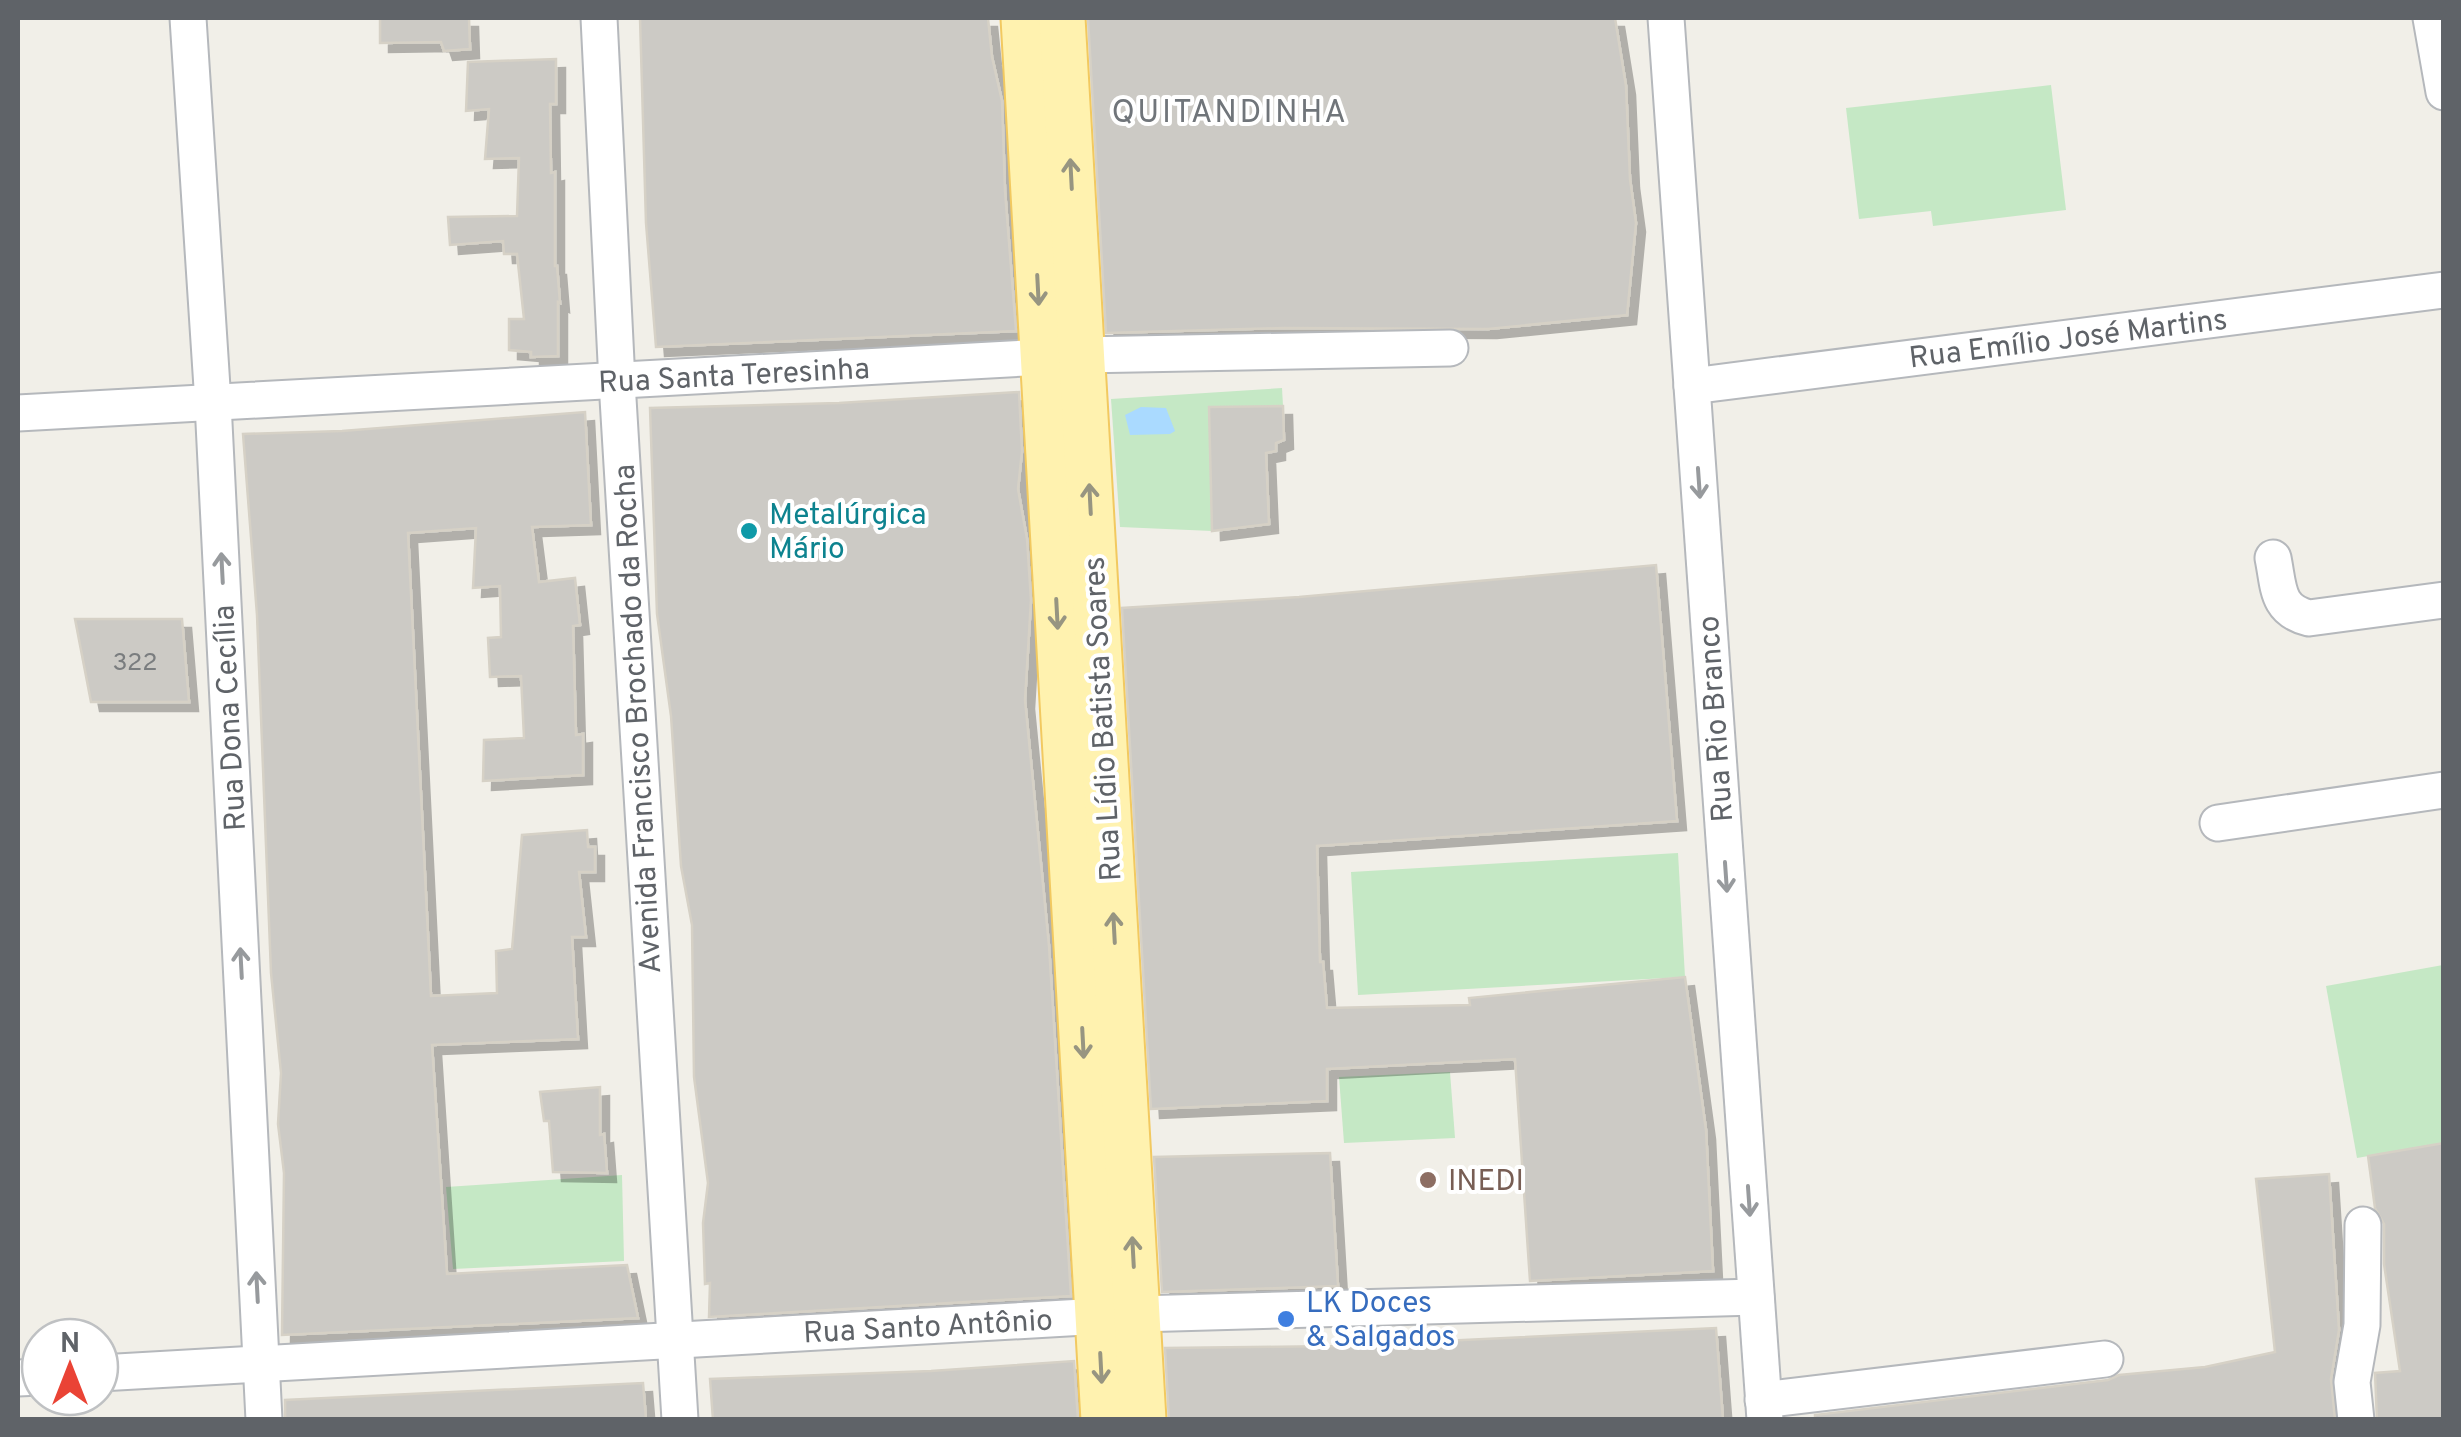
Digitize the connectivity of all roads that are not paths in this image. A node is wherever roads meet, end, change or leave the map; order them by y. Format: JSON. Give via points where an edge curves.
{"nodes":[{"id":1,"x":188,"y":18,"type":"edge"},
{"id":2,"x":599,"y":18,"type":"edge"},
{"id":3,"x":1024,"y":18,"type":"edge"},
{"id":4,"x":1062,"y":18,"type":"edge"},
{"id":5,"x":1666,"y":18,"type":"edge"},
{"id":6,"x":2431,"y":18,"type":"edge"},
{"id":7,"x":2444,"y":92,"type":"edge"},
{"id":8,"x":2444,"y":290,"type":"edge"},
{"id":9,"x":1450,"y":348,"type":"dead end"},
{"id":10,"x":1061,"y":356,"type":"junction"},
{"id":11,"x":617,"y":382,"type":"junction"},
{"id":12,"x":1692,"y":386,"type":"junction"},
{"id":13,"x":214,"y":403,"type":"junction"},
{"id":14,"x":18,"y":413,"type":"edge"},
{"id":15,"x":2274,"y":558,"type":"dead end"},
{"id":16,"x":2444,"y":600,"type":"edge"},
{"id":17,"x":2444,"y":790,"type":"edge"},
{"id":18,"x":2218,"y":823,"type":"dead end"},
{"id":19,"x":2363,"y":1226,"type":"dead end"},
{"id":20,"x":1756,"y":1297,"type":"junction"},
{"id":21,"x":1118,"y":1315,"type":"junction"},
{"id":22,"x":674,"y":1340,"type":"junction"},
{"id":23,"x":2105,"y":1359,"type":"dead end"},
{"id":24,"x":260,"y":1364,"type":"junction"},
{"id":25,"x":120,"y":1372,"type":"edge"},
{"id":26,"x":1764,"y":1410,"type":"edge"},
{"id":27,"x":264,"y":1420,"type":"edge"},
{"id":28,"x":680,"y":1420,"type":"edge"},
{"id":29,"x":1104,"y":1420,"type":"edge"},
{"id":30,"x":1143,"y":1420,"type":"edge"},
{"id":31,"x":2356,"y":1420,"type":"edge"}],
"edges":[{"from":1,"to":13,"type":"street","name":"Rua Dona Cecília"},
{"from":2,"to":11,"type":"street","name":"Avenida Francisco Brochado da Rocha"},
{"from":3,"to":10,"type":"main road","name":"Rua Lídio Batista Soares","one_way":true},
{"from":10,"to":4,"type":"main road","name":"Rua Lídio Batista Soares","one_way":true},
{"from":5,"to":12,"type":"street","name":"Rua Rio Branco"},
{"from":6,"to":7,"type":"street"},
{"from":8,"to":12,"type":"street","name":"Rua Emílio José Martins"},
{"from":9,"to":10,"type":"street","name":"Rua Santa Teresinha"},
{"from":10,"to":11,"type":"street","name":"Rua Santa Teresinha"},
{"from":10,"to":21,"type":"main road","name":"Rua Lídio Batista Soares"},
{"from":11,"to":13,"type":"street","name":"Rua Santa Teresinha"},
{"from":11,"to":22,"type":"street","name":"Avenida Francisco Brochado da Rocha"},
{"from":12,"to":20,"type":"street","name":"Rua Rio Branco","one_way":true},
{"from":13,"to":14,"type":"street","name":"Rua Santa Teresinha"},
{"from":24,"to":13,"type":"street","name":"Rua Dona Cecília","one_way":true},
{"from":15,"to":16,"type":"street","via":[[2282,601],[2292,614],[2309,618]]},
{"from":17,"to":18,"type":"street"},
{"from":19,"to":31,"type":"street","via":[[2362,1325],[2352,1382]]},
{"from":20,"to":21,"type":"street","name":"Rua Santo Antônio"},
{"from":20,"to":26,"type":"street","name":"Rua Rio Branco"},
{"from":21,"to":22,"type":"street","name":"Rua Santo Antônio"},
{"from":21,"to":29,"type":"main road","name":"Rua Lídio Batista Soares","one_way":true},
{"from":21,"to":30,"type":"main road","name":"Rua Lídio Batista Soares"},
{"from":22,"to":24,"type":"street","name":"Rua Santo Antônio"},
{"from":22,"to":28,"type":"street","name":"Avenida Francisco Brochado da Rocha"},
{"from":23,"to":26,"type":"street"},
{"from":24,"to":25,"type":"street","name":"Rua Santo Antônio"},
{"from":24,"to":27,"type":"street","name":"Rua Dona Cecília"}]}
